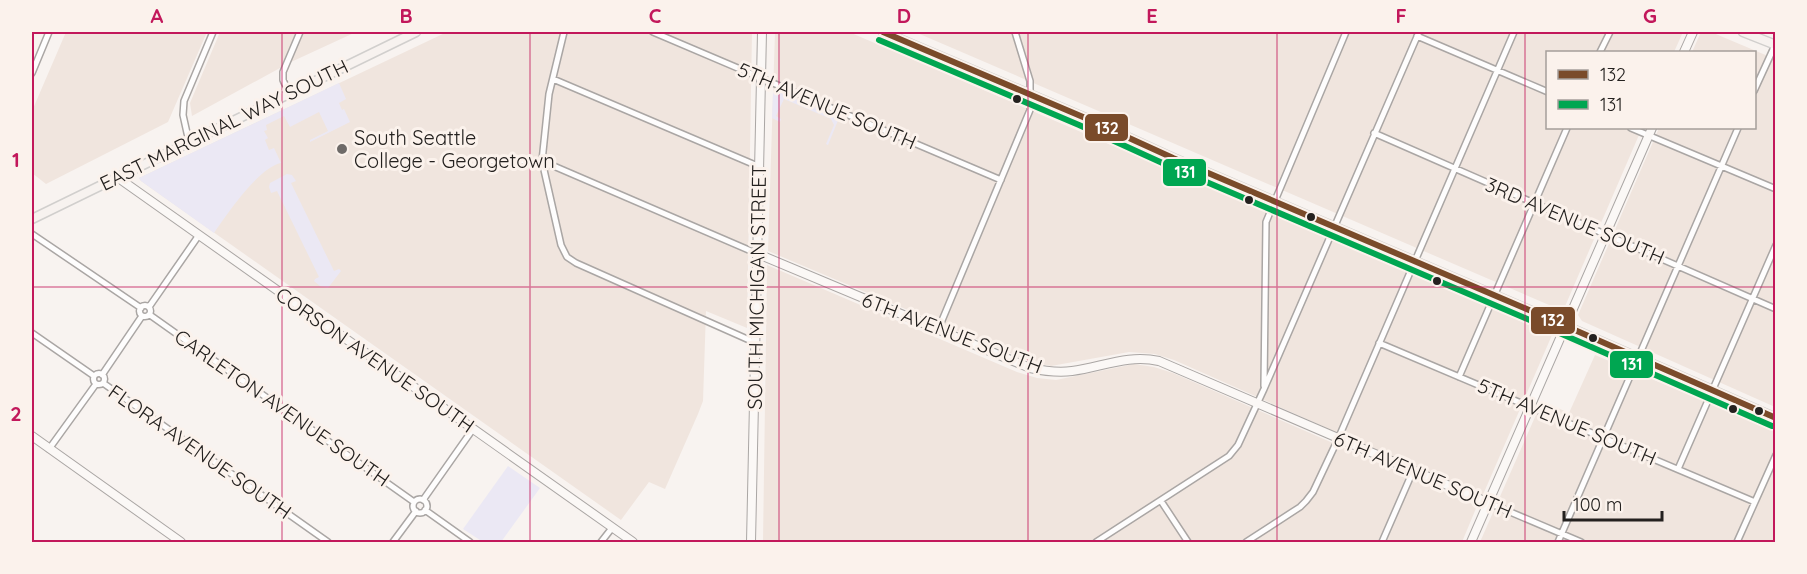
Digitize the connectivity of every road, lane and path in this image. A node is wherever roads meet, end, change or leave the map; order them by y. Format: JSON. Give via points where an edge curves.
{"nodes":[{"id":1,"x":49,"y":32,"type":"edge"},
{"id":2,"x":213,"y":32,"type":"edge"},
{"id":3,"x":300,"y":32,"type":"edge"},
{"id":4,"x":416,"y":32,"type":"edge"},
{"id":5,"x":564,"y":32,"type":"edge"},
{"id":6,"x":653,"y":32,"type":"edge"},
{"id":7,"x":762,"y":32,"type":"edge"},
{"id":8,"x":883,"y":32,"type":"edge"},
{"id":9,"x":1015,"y":32,"type":"edge"},
{"id":10,"x":1346,"y":32,"type":"edge"},
{"id":11,"x":1514,"y":32,"type":"edge"},
{"id":12,"x":1610,"y":32,"type":"edge"},
{"id":13,"x":1693,"y":32,"type":"edge"},
{"id":14,"x":1743,"y":32,"type":"edge"},
{"id":15,"x":1418,"y":34,"type":"edge"},
{"id":16,"x":1775,"y":44,"type":"edge"},
{"id":17,"x":1600,"y":51,"type":"edge"},
{"id":18,"x":1684,"y":51,"type":"edge"},
{"id":19,"x":1497,"y":70,"type":"junction"},
{"id":20,"x":32,"y":73,"type":"edge"},
{"id":21,"x":762,"y":78,"type":"junction"},
{"id":22,"x":553,"y":79,"type":"junction"},
{"id":23,"x":1756,"y":89,"type":"edge"},
{"id":24,"x":1546,"y":91,"type":"edge"},
{"id":25,"x":289,"y":93,"type":"junction"},
{"id":26,"x":1031,"y":95,"type":"junction"},
{"id":27,"x":1567,"y":129,"type":"edge"},
{"id":28,"x":1738,"y":129,"type":"edge"},
{"id":29,"x":1650,"y":131,"type":"edge"},
{"id":30,"x":1374,"y":133,"type":"junction"},
{"id":31,"x":189,"y":142,"type":"junction"},
{"id":32,"x":491,"y":161,"type":"dead end"},
{"id":33,"x":542,"y":162,"type":"junction"},
{"id":34,"x":1721,"y":166,"type":"junction"},
{"id":35,"x":760,"y":167,"type":"junction"},
{"id":36,"x":1454,"y":169,"type":"junction"},
{"id":37,"x":117,"y":177,"type":"junction"},
{"id":38,"x":1001,"y":180,"type":"junction"},
{"id":39,"x":1776,"y":189,"type":"edge"},
{"id":40,"x":1274,"y":201,"type":"junction"},
{"id":41,"x":1535,"y":204,"type":"junction"},
{"id":42,"x":32,"y":219,"type":"edge"},
{"id":43,"x":1335,"y":227,"type":"junction"},
{"id":44,"x":32,"y":234,"type":"edge"},
{"id":45,"x":199,"y":235,"type":"junction"},
{"id":46,"x":1605,"y":235,"type":"junction"},
{"id":47,"x":1776,"y":245,"type":"edge"},
{"id":48,"x":758,"y":254,"type":"junction"},
{"id":49,"x":1414,"y":261,"type":"junction"},
{"id":50,"x":1678,"y":266,"type":"junction"},
{"id":51,"x":1496,"y":295,"type":"junction"},
{"id":52,"x":1752,"y":299,"type":"junction"},
{"id":53,"x":149,"y":307,"type":"junction"},
{"id":54,"x":141,"y":308,"type":"junction"},
{"id":55,"x":1776,"y":309,"type":"edge"},
{"id":56,"x":150,"y":315,"type":"junction"},
{"id":57,"x":142,"y":316,"type":"junction"},
{"id":58,"x":1565,"y":326,"type":"junction"},
{"id":59,"x":938,"y":330,"type":"junction"},
{"id":60,"x":32,"y":333,"type":"edge"},
{"id":61,"x":756,"y":343,"type":"junction"},
{"id":62,"x":1379,"y":343,"type":"junction"},
{"id":63,"x":1637,"y":358,"type":"junction"},
{"id":64,"x":102,"y":375,"type":"junction"},
{"id":65,"x":94,"y":376,"type":"junction"},
{"id":66,"x":1460,"y":377,"type":"junction"},
{"id":67,"x":103,"y":383,"type":"junction"},
{"id":68,"x":96,"y":384,"type":"junction"},
{"id":69,"x":1264,"y":389,"type":"junction"},
{"id":70,"x":1712,"y":391,"type":"junction"},
{"id":71,"x":1257,"y":403,"type":"junction"},
{"id":72,"x":1529,"y":407,"type":"junction"},
{"id":73,"x":1776,"y":418,"type":"edge"},
{"id":74,"x":473,"y":429,"type":"junction"},
{"id":75,"x":32,"y":436,"type":"edge"},
{"id":76,"x":1604,"y":438,"type":"junction"},
{"id":77,"x":1338,"y":439,"type":"junction"},
{"id":78,"x":49,"y":449,"type":"junction"},
{"id":79,"x":1776,"y":455,"type":"edge"},
{"id":80,"x":1678,"y":469,"type":"junction"},
{"id":81,"x":1413,"y":471,"type":"junction"},
{"id":82,"x":423,"y":500,"type":"junction"},
{"id":83,"x":1161,"y":501,"type":"junction"},
{"id":84,"x":414,"y":502,"type":"junction"},
{"id":85,"x":1755,"y":502,"type":"junction"},
{"id":86,"x":1489,"y":503,"type":"junction"},
{"id":87,"x":425,"y":510,"type":"junction"},
{"id":88,"x":416,"y":511,"type":"junction"},
{"id":89,"x":612,"y":528,"type":"junction"},
{"id":90,"x":1562,"y":534,"type":"junction"},
{"id":91,"x":181,"y":543,"type":"edge"},
{"id":92,"x":328,"y":543,"type":"edge"},
{"id":93,"x":393,"y":543,"type":"edge"},
{"id":94,"x":470,"y":543,"type":"edge"},
{"id":95,"x":601,"y":543,"type":"edge"},
{"id":96,"x":633,"y":543,"type":"edge"},
{"id":97,"x":751,"y":543,"type":"edge"},
{"id":98,"x":1096,"y":543,"type":"edge"},
{"id":99,"x":1188,"y":543,"type":"edge"},
{"id":100,"x":1246,"y":543,"type":"edge"},
{"id":101,"x":1382,"y":543,"type":"edge"},
{"id":102,"x":1471,"y":543,"type":"edge"},
{"id":103,"x":1558,"y":543,"type":"edge"},
{"id":104,"x":1581,"y":543,"type":"edge"},
{"id":105,"x":1737,"y":543,"type":"edge"}],
"edges":[{"from":1,"to":20,"type":"street"},
{"from":2,"to":31,"type":"street","via":[[184,101]]},
{"from":3,"to":25,"type":"street","via":[[284,72]]},
{"from":4,"to":25,"type":"main road","name":"EAST MARGINAL WAY SOUTH"},
{"from":5,"to":22,"type":"street"},
{"from":6,"to":21,"type":"street","name":"5TH AVENUE SOUTH"},
{"from":7,"to":21,"type":"street","name":"SOUTH MICHIGAN STREET"},
{"from":8,"to":26,"type":"main road"},
{"from":9,"to":26,"type":"street"},
{"from":10,"to":40,"type":"street"},
{"from":11,"to":19,"type":"street"},
{"from":12,"to":17,"type":"street"},
{"from":13,"to":18,"type":"street"},
{"from":14,"to":16,"type":"main road"},
{"from":15,"to":19,"type":"street"},
{"from":15,"to":30,"type":"street"},
{"from":16,"to":23,"type":"street"},
{"from":19,"to":24,"type":"street"},
{"from":19,"to":36,"type":"street"},
{"from":21,"to":35,"type":"street","name":"SOUTH MICHIGAN STREET"},
{"from":21,"to":38,"type":"street","name":"5TH AVENUE SOUTH"},
{"from":22,"to":33,"type":"street"},
{"from":22,"to":35,"type":"street"},
{"from":25,"to":31,"type":"main road","name":"EAST MARGINAL WAY SOUTH"},
{"from":26,"to":38,"type":"street","via":[[1030,110]]},
{"from":26,"to":40,"type":"main road"},
{"from":27,"to":41,"type":"street"},
{"from":28,"to":34,"type":"street"},
{"from":29,"to":34,"type":"street"},
{"from":29,"to":46,"type":"street"},
{"from":30,"to":36,"type":"street","name":"3RD AVENUE SOUTH"},
{"from":30,"to":43,"type":"street"},
{"from":31,"to":37,"type":"main road","name":"EAST MARGINAL WAY SOUTH"},
{"from":32,"to":33,"type":"street","name":"6TH AVENUE SOUTH"},
{"from":33,"to":48,"type":"street","name":"6TH AVENUE SOUTH"},
{"from":33,"to":61,"type":"street","via":[[567,257]]},
{"from":34,"to":39,"type":"street"},
{"from":34,"to":50,"type":"street"},
{"from":35,"to":48,"type":"street","name":"SOUTH MICHIGAN STREET"},
{"from":36,"to":41,"type":"street","name":"3RD AVENUE SOUTH"},
{"from":36,"to":49,"type":"street"},
{"from":37,"to":42,"type":"main road","name":"EAST MARGINAL WAY SOUTH"},
{"from":37,"to":45,"type":"street","name":"CORSON AVENUE SOUTH"},
{"from":38,"to":59,"type":"street"},
{"from":40,"to":43,"type":"main road"},
{"from":40,"to":69,"type":"street","via":[[1266,222]]},
{"from":41,"to":46,"type":"street","name":"3RD AVENUE SOUTH"},
{"from":41,"to":51,"type":"street"},
{"from":43,"to":49,"type":"main road"},
{"from":43,"to":69,"type":"street"},
{"from":44,"to":54,"type":"street"},
{"from":45,"to":53,"type":"street"},
{"from":45,"to":74,"type":"street","name":"CORSON AVENUE SOUTH"},
{"from":46,"to":50,"type":"street","name":"3RD AVENUE SOUTH"},
{"from":46,"to":58,"type":"street"},
{"from":47,"to":52,"type":"street"},
{"from":48,"to":59,"type":"street","name":"6TH AVENUE SOUTH"},
{"from":48,"to":61,"type":"street","name":"SOUTH MICHIGAN STREET"},
{"from":49,"to":51,"type":"main road"},
{"from":49,"to":62,"type":"street"},
{"from":50,"to":52,"type":"street","name":"3RD AVENUE SOUTH"},
{"from":50,"to":63,"type":"street"},
{"from":51,"to":58,"type":"main road"},
{"from":51,"to":66,"type":"street"},
{"from":52,"to":55,"type":"street","name":"3RD AVENUE SOUTH"},
{"from":52,"to":70,"type":"street"},
{"from":53,"to":54,"type":"street"},
{"from":53,"to":56,"type":"street"},
{"from":54,"to":57,"type":"street"},
{"from":56,"to":57,"type":"street"},
{"from":56,"to":84,"type":"street","name":"CARLETON AVENUE SOUTH"},
{"from":57,"to":64,"type":"street"},
{"from":58,"to":63,"type":"main road"},
{"from":58,"to":72,"type":"street"},
{"from":59,"to":71,"type":"street","name":"6TH AVENUE SOUTH","via":[[1044,371],[1073,371],[1125,359],[1150,359]]},
{"from":60,"to":65,"type":"street","name":"FLORA AVENUE SOUTH"},
{"from":61,"to":97,"type":"street","name":"SOUTH MICHIGAN STREET"},
{"from":62,"to":66,"type":"street","name":"5TH AVENUE SOUTH"},
{"from":62,"to":77,"type":"street"},
{"from":63,"to":70,"type":"main road"},
{"from":63,"to":76,"type":"street"},
{"from":64,"to":65,"type":"street"},
{"from":64,"to":67,"type":"street"},
{"from":65,"to":68,"type":"street"},
{"from":66,"to":72,"type":"street","name":"5TH AVENUE SOUTH"},
{"from":67,"to":68,"type":"street"},
{"from":67,"to":92,"type":"street","name":"FLORA AVENUE SOUTH"},
{"from":68,"to":78,"type":"street"},
{"from":69,"to":71,"type":"street"},
{"from":70,"to":73,"type":"main road"},
{"from":70,"to":80,"type":"street"},
{"from":71,"to":77,"type":"street","name":"6TH AVENUE SOUTH"},
{"from":71,"to":83,"type":"street","via":[[1229,456]]},
{"from":72,"to":76,"type":"street","name":"5TH AVENUE SOUTH"},
{"from":72,"to":86,"type":"street"},
{"from":74,"to":82,"type":"street"},
{"from":74,"to":89,"type":"street","name":"CORSON AVENUE SOUTH"},
{"from":75,"to":78,"type":"street"},
{"from":76,"to":80,"type":"street","name":"5TH AVENUE SOUTH"},
{"from":76,"to":90,"type":"street"},
{"from":77,"to":81,"type":"street","name":"6TH AVENUE SOUTH"},
{"from":77,"to":100,"type":"street","via":[[1306,501]]},
{"from":78,"to":91,"type":"street"},
{"from":79,"to":85,"type":"street"},
{"from":80,"to":85,"type":"street","name":"5TH AVENUE SOUTH"},
{"from":81,"to":86,"type":"street","name":"6TH AVENUE SOUTH"},
{"from":81,"to":101,"type":"street"},
{"from":82,"to":84,"type":"street"},
{"from":82,"to":87,"type":"street"},
{"from":83,"to":98,"type":"street"},
{"from":83,"to":99,"type":"street"},
{"from":84,"to":88,"type":"street"},
{"from":85,"to":105,"type":"street"},
{"from":86,"to":90,"type":"street","name":"6TH AVENUE SOUTH"},
{"from":86,"to":102,"type":"street"},
{"from":87,"to":88,"type":"street"},
{"from":87,"to":94,"type":"street"},
{"from":88,"to":93,"type":"street"},
{"from":89,"to":95,"type":"street"},
{"from":89,"to":96,"type":"street","name":"CORSON AVENUE SOUTH"},
{"from":90,"to":103,"type":"street"},
{"from":90,"to":104,"type":"street","name":"6TH AVENUE SOUTH"}]}
